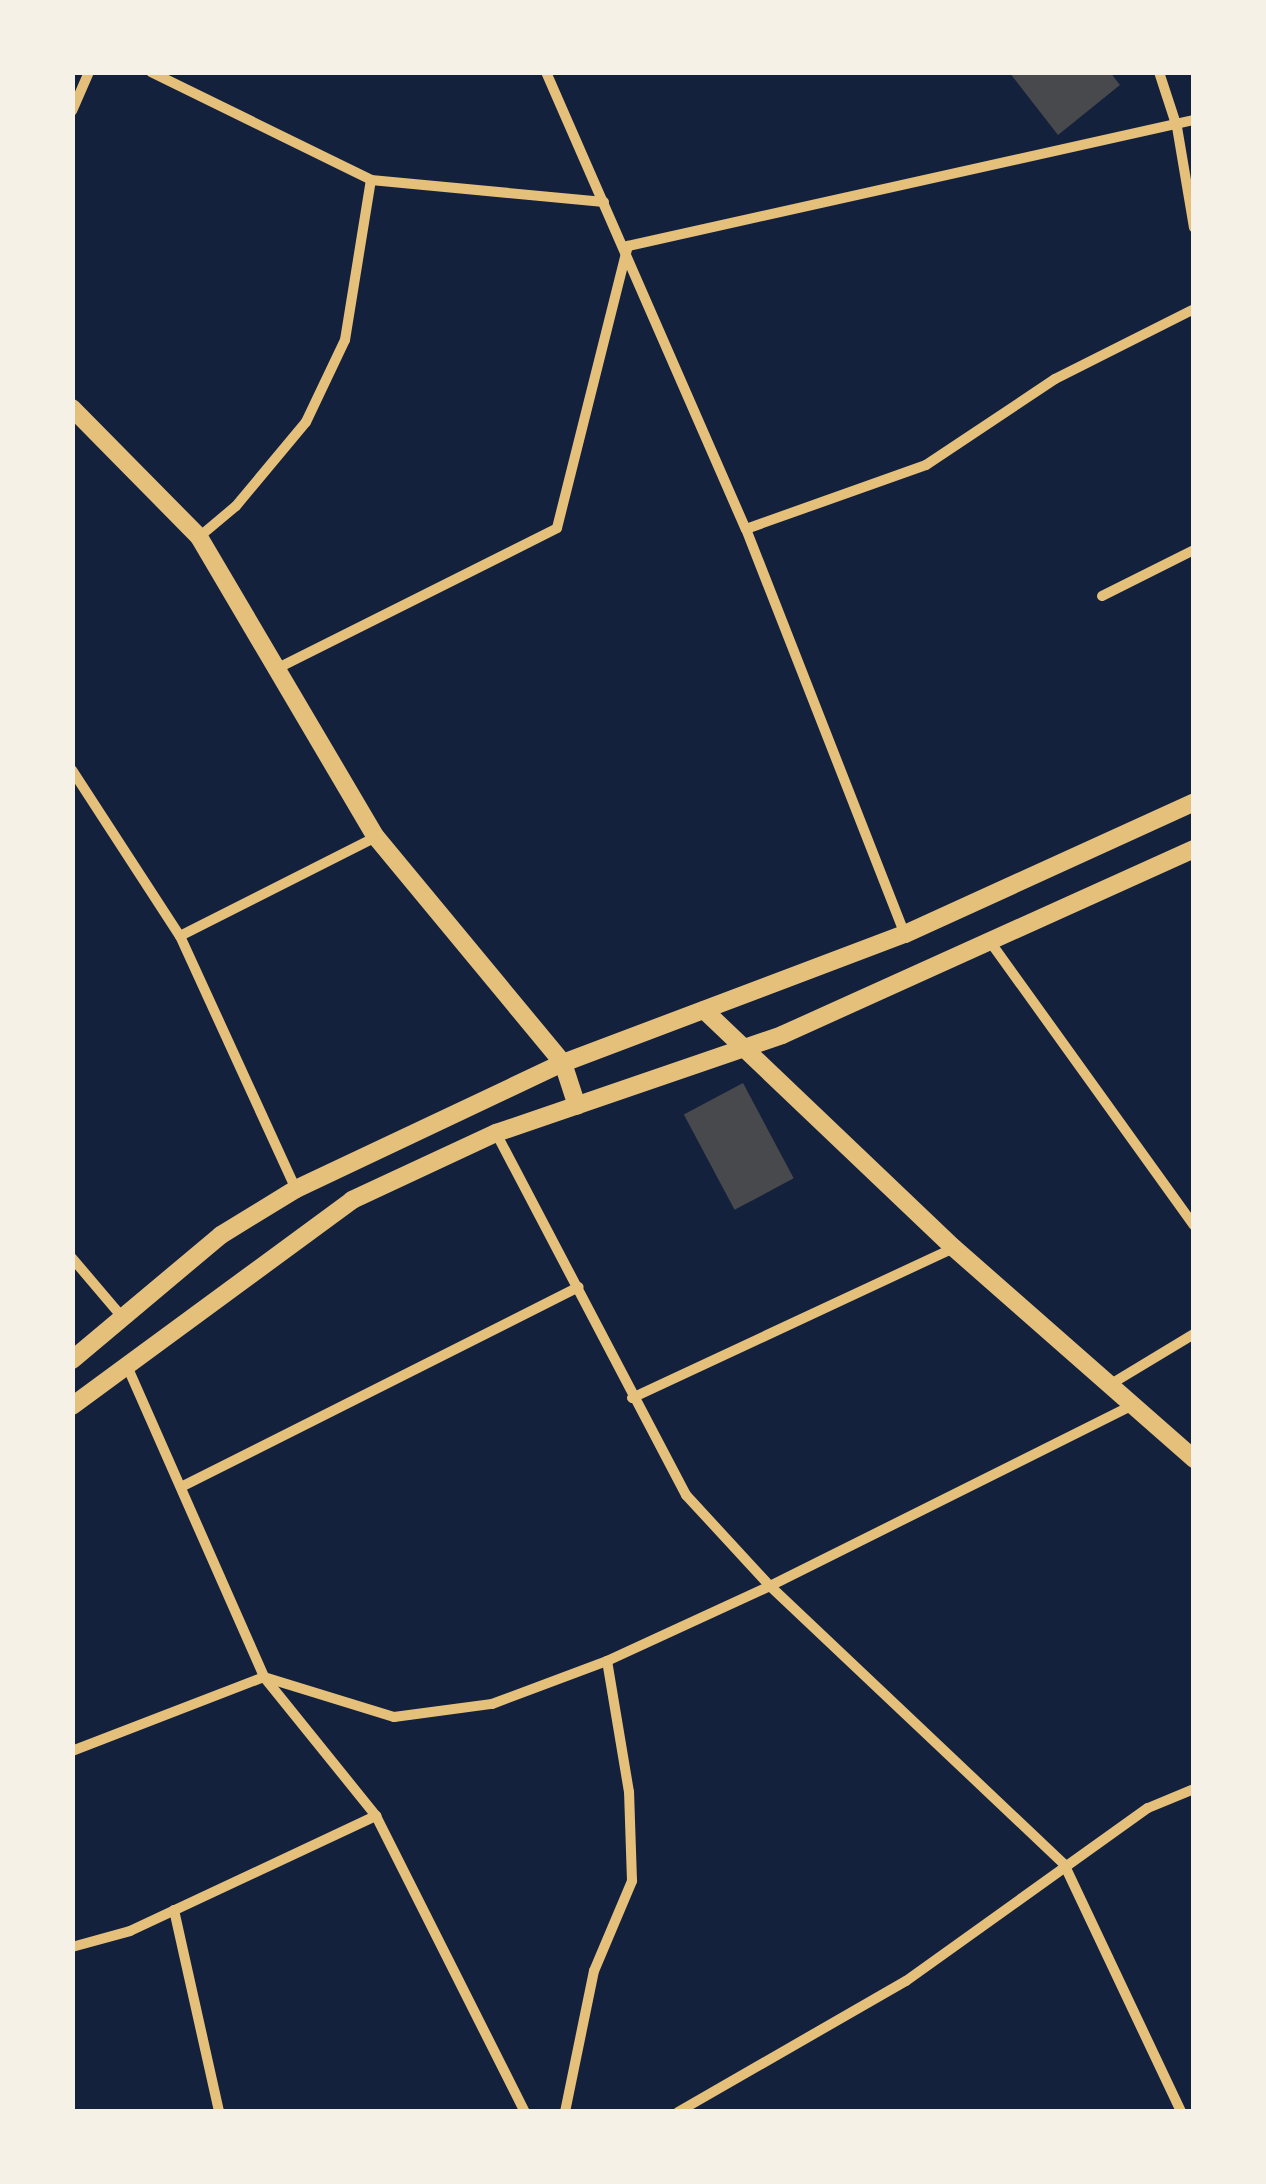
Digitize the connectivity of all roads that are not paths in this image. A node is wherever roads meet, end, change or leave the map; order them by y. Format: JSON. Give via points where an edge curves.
{"nodes":[{"id":1,"x":89,"y":72,"type":"edge"},
{"id":2,"x":151,"y":72,"type":"edge"},
{"id":3,"x":546,"y":72,"type":"edge"},
{"id":4,"x":1159,"y":72,"type":"edge"},
{"id":5,"x":72,"y":111,"type":"edge"},
{"id":6,"x":1194,"y":120,"type":"edge"},
{"id":7,"x":1176,"y":127,"type":"junction"},
{"id":8,"x":371,"y":180,"type":"junction"},
{"id":9,"x":604,"y":202,"type":"junction"},
{"id":10,"x":1194,"y":228,"type":"edge"},
{"id":11,"x":628,"y":246,"type":"junction"},
{"id":12,"x":1194,"y":308,"type":"edge"},
{"id":13,"x":72,"y":408,"type":"edge"},
{"id":14,"x":746,"y":529,"type":"junction"},
{"id":15,"x":199,"y":536,"type":"junction"},
{"id":16,"x":1194,"y":550,"type":"edge"},
{"id":17,"x":1102,"y":596,"type":"dead end"},
{"id":18,"x":276,"y":668,"type":"junction"},
{"id":19,"x":72,"y":770,"type":"edge"},
{"id":20,"x":1194,"y":802,"type":"edge"},
{"id":21,"x":376,"y":837,"type":"junction"},
{"id":22,"x":1194,"y":849,"type":"edge"},
{"id":23,"x":904,"y":934,"type":"junction"},
{"id":24,"x":180,"y":936,"type":"junction"},
{"id":25,"x":991,"y":942,"type":"junction"},
{"id":26,"x":704,"y":1010,"type":"junction"},
{"id":27,"x":744,"y":1049,"type":"junction"},
{"id":28,"x":564,"y":1063,"type":"junction"},
{"id":29,"x":576,"y":1106,"type":"junction"},
{"id":30,"x":496,"y":1133,"type":"junction"},
{"id":31,"x":296,"y":1189,"type":"junction"},
{"id":32,"x":1194,"y":1226,"type":"edge"},
{"id":33,"x":954,"y":1248,"type":"junction"},
{"id":34,"x":72,"y":1258,"type":"edge"},
{"id":35,"x":580,"y":1287,"type":"junction"},
{"id":36,"x":125,"y":1320,"type":"junction"},
{"id":37,"x":1194,"y":1334,"type":"edge"},
{"id":38,"x":72,"y":1360,"type":"edge"},
{"id":39,"x":127,"y":1366,"type":"junction"},
{"id":40,"x":1111,"y":1384,"type":"junction"},
{"id":41,"x":632,"y":1398,"type":"junction"},
{"id":42,"x":1133,"y":1405,"type":"junction"},
{"id":43,"x":72,"y":1406,"type":"edge"},
{"id":44,"x":1194,"y":1459,"type":"edge"},
{"id":45,"x":180,"y":1488,"type":"junction"},
{"id":46,"x":770,"y":1586,"type":"junction"},
{"id":47,"x":607,"y":1661,"type":"junction"},
{"id":48,"x":264,"y":1677,"type":"junction"},
{"id":49,"x":72,"y":1751,"type":"edge"},
{"id":50,"x":1194,"y":1788,"type":"edge"},
{"id":51,"x":376,"y":1816,"type":"junction"},
{"id":52,"x":1064,"y":1864,"type":"junction"},
{"id":53,"x":174,"y":1910,"type":"junction"},
{"id":54,"x":72,"y":1947,"type":"edge"},
{"id":55,"x":219,"y":2112,"type":"edge"},
{"id":56,"x":525,"y":2112,"type":"edge"},
{"id":57,"x":565,"y":2112,"type":"edge"},
{"id":58,"x":678,"y":2112,"type":"edge"},
{"id":59,"x":1181,"y":2112,"type":"edge"}],
"edges":[{"from":1,"to":5,"type":"street"},
{"from":2,"to":8,"type":"street"},
{"from":3,"to":9,"type":"street"},
{"from":4,"to":7,"type":"street"},
{"from":6,"to":7,"type":"street"},
{"from":7,"to":10,"type":"street"},
{"from":7,"to":11,"type":"street"},
{"from":8,"to":9,"type":"street"},
{"from":8,"to":15,"type":"street","via":[[345,340],[314,406],[236,506]]},
{"from":9,"to":11,"type":"street"},
{"from":11,"to":14,"type":"street"},
{"from":11,"to":18,"type":"street","via":[[557,528]]},
{"from":12,"to":14,"type":"street","via":[[1056,379],[926,465]]},
{"from":13,"to":15,"type":"street"},
{"from":14,"to":23,"type":"street"},
{"from":15,"to":18,"type":"street"},
{"from":16,"to":17,"type":"street"},
{"from":18,"to":21,"type":"street"},
{"from":19,"to":24,"type":"street"},
{"from":20,"to":23,"type":"street"},
{"from":21,"to":24,"type":"street"},
{"from":21,"to":28,"type":"street"},
{"from":22,"to":25,"type":"street"},
{"from":23,"to":26,"type":"street"},
{"from":24,"to":31,"type":"street"},
{"from":25,"to":27,"type":"street"},
{"from":25,"to":32,"type":"street"},
{"from":26,"to":27,"type":"street"},
{"from":26,"to":28,"type":"street"},
{"from":27,"to":29,"type":"street"},
{"from":27,"to":33,"type":"street"},
{"from":28,"to":29,"type":"street"},
{"from":28,"to":31,"type":"street"},
{"from":29,"to":30,"type":"street"},
{"from":30,"to":35,"type":"street"},
{"from":30,"to":39,"type":"street","via":[[352,1200]]},
{"from":31,"to":36,"type":"street","via":[[221,1235]]},
{"from":33,"to":40,"type":"street"},
{"from":33,"to":41,"type":"street"},
{"from":34,"to":36,"type":"street"},
{"from":35,"to":41,"type":"street"},
{"from":35,"to":45,"type":"street"},
{"from":36,"to":38,"type":"street"},
{"from":37,"to":40,"type":"street"},
{"from":39,"to":43,"type":"street"},
{"from":39,"to":45,"type":"street"},
{"from":40,"to":42,"type":"street"},
{"from":41,"to":46,"type":"street","via":[[686,1495]]},
{"from":42,"to":44,"type":"street"},
{"from":42,"to":46,"type":"street"},
{"from":45,"to":48,"type":"street"},
{"from":46,"to":47,"type":"street"},
{"from":46,"to":52,"type":"street"},
{"from":47,"to":48,"type":"street","via":[[492,1704],[394,1717]]},
{"from":47,"to":57,"type":"street","via":[[629,1792],[632,1881],[594,1971]]},
{"from":48,"to":49,"type":"street"},
{"from":48,"to":51,"type":"street"},
{"from":50,"to":52,"type":"street","via":[[1148,1808]]},
{"from":51,"to":53,"type":"street"},
{"from":51,"to":56,"type":"street"},
{"from":52,"to":58,"type":"street","via":[[906,1981]]},
{"from":52,"to":59,"type":"street"},
{"from":53,"to":54,"type":"street"},
{"from":53,"to":55,"type":"street"}]}
